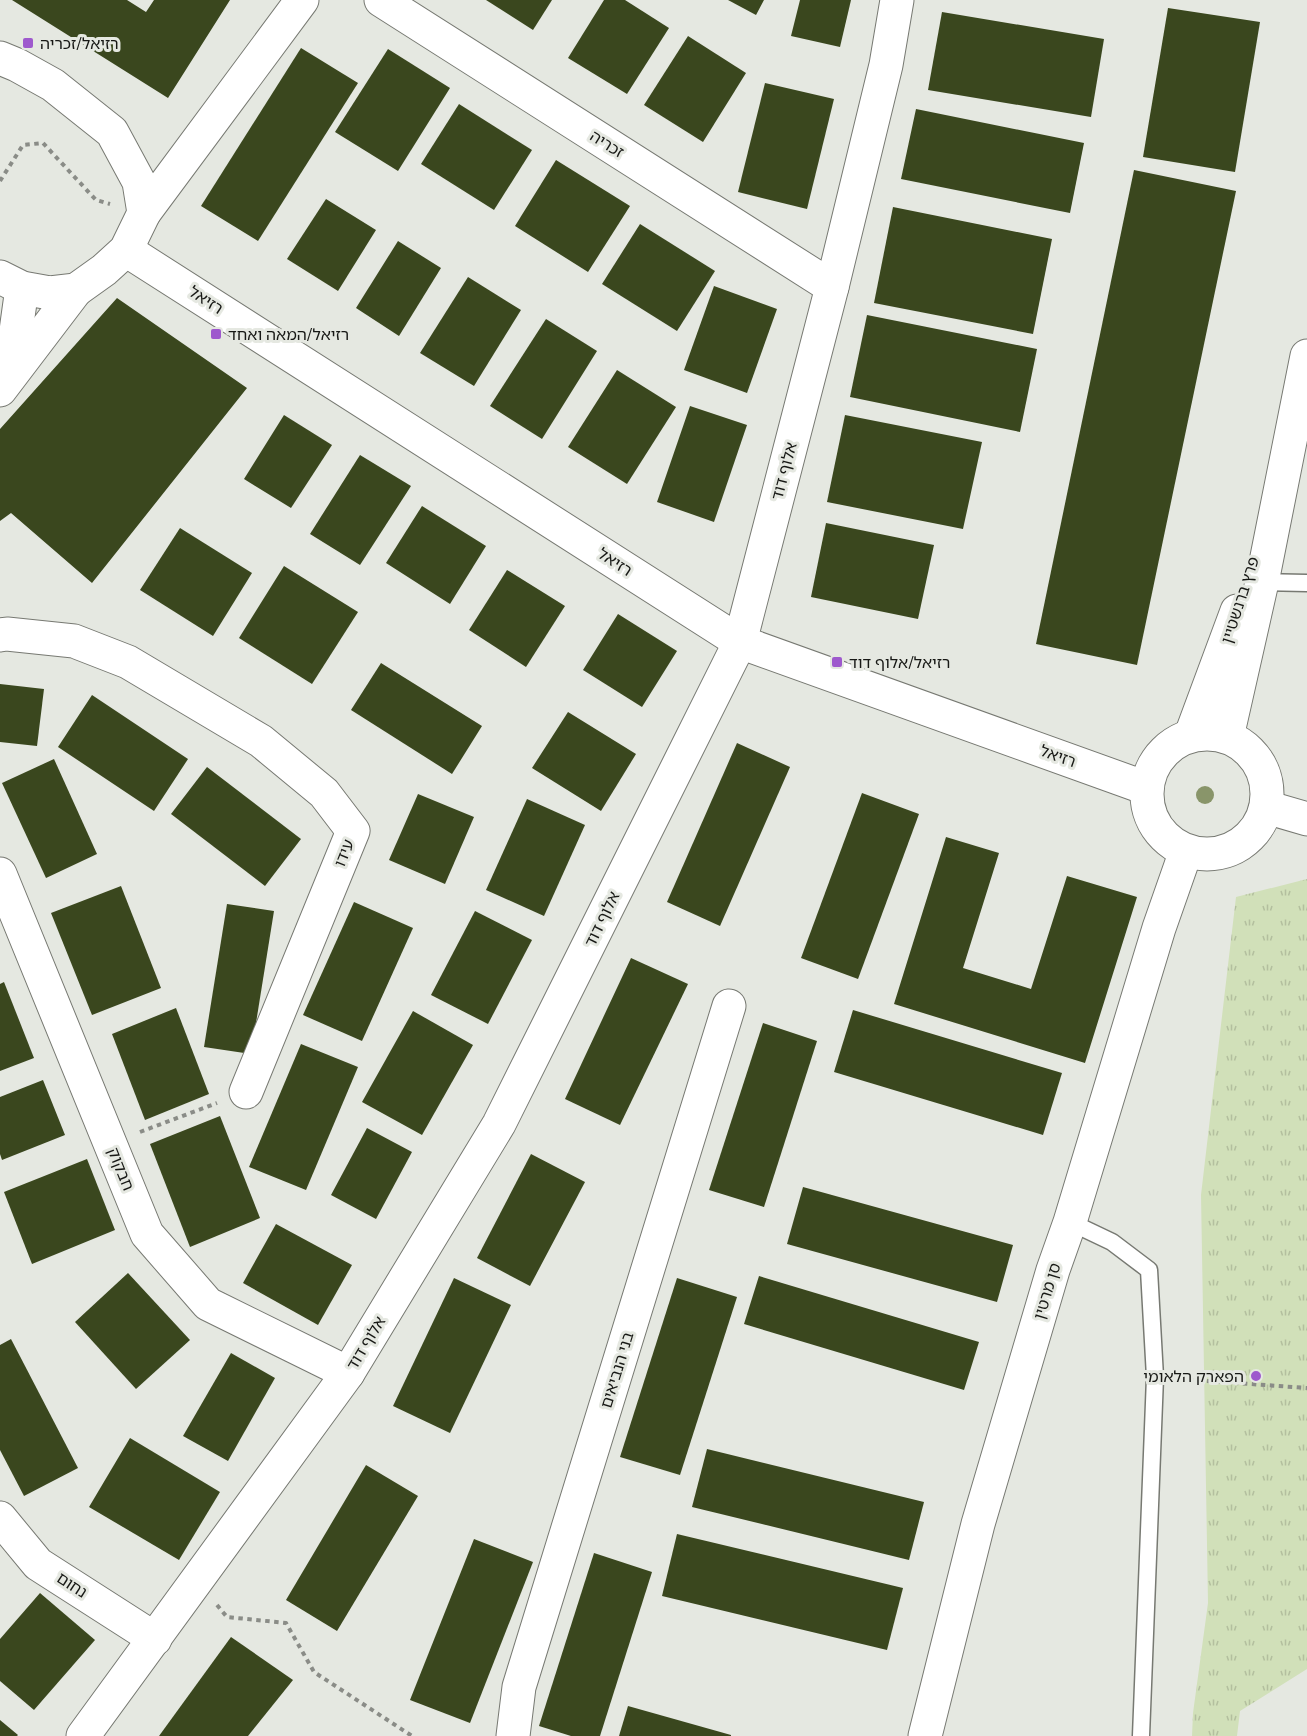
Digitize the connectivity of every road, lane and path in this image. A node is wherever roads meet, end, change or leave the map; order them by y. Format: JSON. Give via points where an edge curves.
{"nodes":[{"id":1,"x":302,"y":0,"type":"edge"},
{"id":2,"x":381,"y":0,"type":"edge"},
{"id":3,"x":897,"y":0,"type":"edge"},
{"id":4,"x":0,"y":58,"type":"edge"},
{"id":5,"x":0,"y":181,"type":"edge"},
{"id":6,"x":142,"y":198,"type":"junction"},
{"id":7,"x":126,"y":250,"type":"junction"},
{"id":8,"x":11,"y":282,"type":"edge"},
{"id":9,"x":832,"y":287,"type":"junction"},
{"id":10,"x":76,"y":290,"type":"junction"},
{"id":11,"x":1307,"y":356,"type":"edge"},
{"id":12,"x":2,"y":388,"type":"edge"},
{"id":13,"x":1285,"y":464,"type":"junction"},
{"id":14,"x":1262,"y":582,"type":"junction"},
{"id":15,"x":1307,"y":583,"type":"edge"},
{"id":16,"x":0,"y":636,"type":"edge"},
{"id":17,"x":740,"y":642,"type":"junction"},
{"id":18,"x":1191,"y":735,"type":"junction"},
{"id":19,"x":1227,"y":737,"type":"junction"},
{"id":20,"x":1146,"y":788,"type":"junction"},
{"id":21,"x":1266,"y":807,"type":"junction"},
{"id":22,"x":1307,"y":819,"type":"edge"},
{"id":23,"x":1186,"y":851,"type":"junction"},
{"id":24,"x":0,"y":874,"type":"edge"},
{"id":25,"x":729,"y":1006,"type":"dead end"},
{"id":26,"x":246,"y":1092,"type":"joint"},
{"id":27,"x":110,"y":1144,"type":"junction"},
{"id":28,"x":1070,"y":1222,"type":"junction"},
{"id":29,"x":348,"y":1373,"type":"junction"},
{"id":30,"x":1155,"y":1377,"type":"junction"},
{"id":31,"x":1307,"y":1388,"type":"edge"},
{"id":32,"x":0,"y":1518,"type":"edge"},
{"id":33,"x":196,"y":1583,"type":"junction"},
{"id":34,"x":155,"y":1639,"type":"junction"},
{"id":35,"x":83,"y":1736,"type":"edge"},
{"id":36,"x":412,"y":1736,"type":"edge"},
{"id":37,"x":513,"y":1736,"type":"edge"},
{"id":38,"x":925,"y":1736,"type":"edge"},
{"id":39,"x":1141,"y":1736,"type":"edge"}],
"edges":[{"from":1,"to":6,"type":"street","via":[[179,167]]},
{"from":2,"to":9,"type":"street","name":"זכריה"},
{"from":3,"to":9,"type":"street","name":"אלוף דוד","via":[[886,65]]},
{"from":4,"to":6,"type":"street","via":[[52,85],[112,132]]},
{"from":5,"to":6,"type":"path","via":[[23,145],[43,143],[96,200]]},
{"from":6,"to":7,"type":"street"},
{"from":7,"to":10,"type":"street"},
{"from":7,"to":17,"type":"street","name":"רזיאל"},
{"from":8,"to":10,"type":"street","via":[[50,292]]},
{"from":8,"to":12,"type":"street","via":[[16,331]]},
{"from":9,"to":17,"type":"street","name":"אלוף דוד"},
{"from":10,"to":12,"type":"street"},
{"from":11,"to":13,"type":"street","name":"פרץ ברנשטיין"},
{"from":13,"to":14,"type":"street","name":"פרץ ברנשטיין"},
{"from":13,"to":18,"type":"street","name":"פרץ ברנשטיין","via":[[1226,644]]},
{"from":14,"to":15,"type":"lane"},
{"from":14,"to":19,"type":"street","name":"פרץ ברנשטיין"},
{"from":16,"to":26,"type":"street","name":"עידו","via":[[74,641],[128,662],[261,741],[324,793],[353,831]]},
{"from":17,"to":20,"type":"street","name":"רזיאל"},
{"from":17,"to":29,"type":"street","name":"אלוף דוד","via":[[499,1124]]},
{"from":18,"to":19,"type":"street"},
{"from":18,"to":20,"type":"street","via":[[1160,754]]},
{"from":19,"to":21,"type":"street","via":[[1255,757],[1267,789]]},
{"from":20,"to":23,"type":"street","via":[[1147,807],[1155,826],[1168,841]]},
{"from":21,"to":22,"type":"street"},
{"from":21,"to":23,"type":"street","via":[[1258,826],[1244,842],[1226,851]]},
{"from":23,"to":28,"type":"street","name":"סן מרטין"},
{"from":24,"to":27,"type":"street","name":"חבקוק"},
{"from":25,"to":37,"type":"street","name":"בני הנביאים","via":[[519,1687]]},
{"from":26,"to":27,"type":"path"},
{"from":27,"to":29,"type":"street","name":"חבקוק","via":[[147,1234],[208,1304]]},
{"from":28,"to":30,"type":"lane","via":[[1112,1242],[1149,1270]]},
{"from":28,"to":38,"type":"street","name":"סן מרטין","via":[[978,1524]]},
{"from":29,"to":33,"type":"street","name":"אלוף דוד"},
{"from":30,"to":31,"type":"path"},
{"from":30,"to":39,"type":"lane"},
{"from":32,"to":34,"type":"street","name":"נחום","via":[[38,1564]]},
{"from":33,"to":34,"type":"street","name":"אלוף דוד"},
{"from":33,"to":36,"type":"path","via":[[227,1617],[286,1623],[314,1672]]},
{"from":34,"to":35,"type":"street","name":"אלוף דוד"}]}
